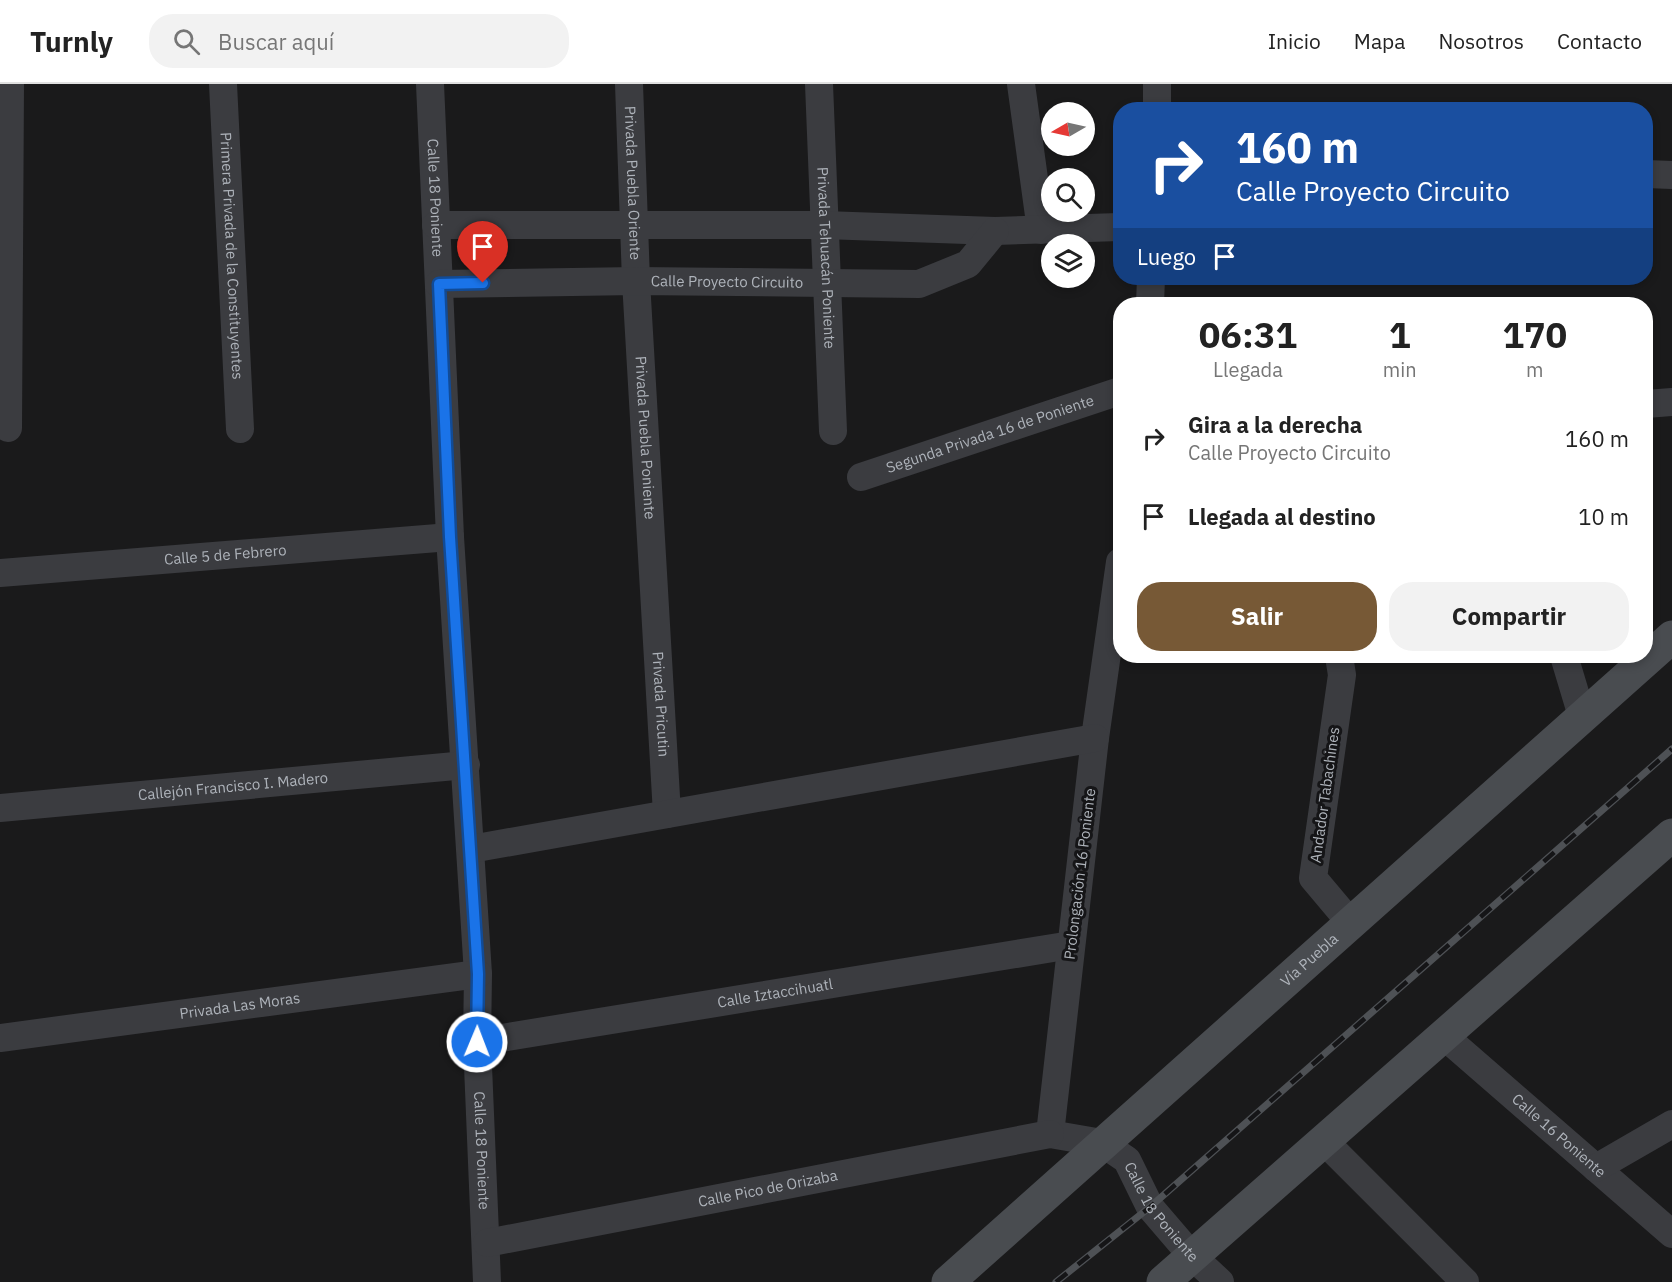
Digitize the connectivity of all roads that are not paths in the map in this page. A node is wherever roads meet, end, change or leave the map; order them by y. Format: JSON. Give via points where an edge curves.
{"nodes":[{"id":1,"x":10,"y":84,"type":"edge"},
{"id":2,"x":223,"y":84,"type":"edge"},
{"id":3,"x":429,"y":84,"type":"edge"},
{"id":4,"x":630,"y":84,"type":"edge"},
{"id":5,"x":819,"y":84,"type":"edge"},
{"id":6,"x":1021,"y":84,"type":"edge"},
{"id":7,"x":1157,"y":84,"type":"edge"},
{"id":8,"x":1157,"y":102,"type":"edge"},
{"id":9,"x":1653,"y":174,"type":"edge"},
{"id":10,"x":1672,"y":175,"type":"edge"},
{"id":11,"x":436,"y":225,"type":"junction"},
{"id":12,"x":636,"y":225,"type":"junction"},
{"id":13,"x":824,"y":225,"type":"junction"},
{"id":14,"x":1113,"y":227,"type":"edge"},
{"id":15,"x":1041,"y":230,"type":"junction"},
{"id":16,"x":995,"y":231,"type":"junction"},
{"id":17,"x":636,"y":281,"type":"junction"},
{"id":18,"x":827,"y":283,"type":"junction"},
{"id":19,"x":439,"y":284,"type":"junction"},
{"id":20,"x":1113,"y":393,"type":"edge"},
{"id":21,"x":1672,"y":402,"type":"edge"},
{"id":22,"x":1653,"y":404,"type":"edge"},
{"id":23,"x":8,"y":428,"type":"dead end"},
{"id":24,"x":240,"y":429,"type":"dead end"},
{"id":25,"x":833,"y":431,"type":"dead end"},
{"id":26,"x":861,"y":477,"type":"dead end"},
{"id":27,"x":450,"y":537,"type":"junction"},
{"id":28,"x":0,"y":573,"type":"edge"},
{"id":29,"x":655,"y":594,"type":"joint"},
{"id":30,"x":1113,"y":611,"type":"edge"},
{"id":31,"x":1672,"y":637,"type":"edge"},
{"id":32,"x":1653,"y":654,"type":"edge"},
{"id":33,"x":1340,"y":663,"type":"edge"},
{"id":34,"x":1566,"y":663,"type":"edge"},
{"id":35,"x":1642,"y":663,"type":"edge"},
{"id":36,"x":1582,"y":716,"type":"junction"},
{"id":37,"x":1095,"y":738,"type":"junction"},
{"id":38,"x":466,"y":765,"type":"junction"},
{"id":39,"x":0,"y":808,"type":"edge"},
{"id":40,"x":667,"y":814,"type":"junction"},
{"id":41,"x":1672,"y":835,"type":"edge"},
{"id":42,"x":471,"y":849,"type":"junction"},
{"id":43,"x":1350,"y":922,"type":"junction"},
{"id":44,"x":1071,"y":945,"type":"junction"},
{"id":45,"x":478,"y":974,"type":"junction"},
{"id":46,"x":1444,"y":1036,"type":"junction"},
{"id":47,"x":0,"y":1038,"type":"edge"},
{"id":48,"x":477,"y":1042,"type":"junction"},
{"id":49,"x":1672,"y":1124,"type":"edge"},
{"id":50,"x":1050,"y":1134,"type":"junction"},
{"id":51,"x":1324,"y":1141,"type":"junction"},
{"id":52,"x":1102,"y":1143,"type":"junction"},
{"id":53,"x":1596,"y":1168,"type":"junction"},
{"id":54,"x":1672,"y":1234,"type":"edge"},
{"id":55,"x":487,"y":1243,"type":"junction"},
{"id":56,"x":1192,"y":1256,"type":"junction"},
{"id":57,"x":487,"y":1282,"type":"edge"},
{"id":58,"x":948,"y":1282,"type":"edge"},
{"id":59,"x":1163,"y":1282,"type":"edge"},
{"id":60,"x":1220,"y":1282,"type":"edge"},
{"id":61,"x":1465,"y":1282,"type":"edge"}],
"edges":[{"from":1,"to":23,"type":"street"},
{"from":2,"to":24,"type":"street","name":"Primera Privada de la Constituyentes"},
{"from":3,"to":11,"type":"street","name":"Calle 18 Poniente"},
{"from":4,"to":12,"type":"street","name":"Privada Puebla Oriente"},
{"from":5,"to":13,"type":"street","name":"Privada Tehuacán Poniente"},
{"from":6,"to":15,"type":"street"},
{"from":7,"to":8,"type":"street"},
{"from":9,"to":10,"type":"street"},
{"from":11,"to":12,"type":"street"},
{"from":11,"to":19,"type":"street","name":"Calle 18 Poniente"},
{"from":12,"to":13,"type":"street"},
{"from":12,"to":17,"type":"street","name":"Privada Puebla Oriente"},
{"from":13,"to":16,"type":"street"},
{"from":13,"to":18,"type":"street","name":"Privada Tehuacán Poniente"},
{"from":14,"to":15,"type":"street"},
{"from":15,"to":16,"type":"street"},
{"from":16,"to":18,"type":"street","name":"Calle Proyecto Circuito","via":[[968,264],[919,284]]},
{"from":17,"to":18,"type":"street","name":"Calle Proyecto Circuito"},
{"from":17,"to":19,"type":"street","name":"Calle Proyecto Circuito"},
{"from":17,"to":29,"type":"street","name":"Privada Puebla Poniente"},
{"from":18,"to":25,"type":"street","name":"Privada Tehuacán Poniente"},
{"from":19,"to":27,"type":"street","name":"Calle 18 Poniente"},
{"from":20,"to":26,"type":"street","name":"Segunda Privada 16 de Poniente"},
{"from":21,"to":22,"type":"street"},
{"from":27,"to":28,"type":"street","name":"Calle 5 de Febrero"},
{"from":27,"to":38,"type":"street","name":"Calle 18 Poniente"},
{"from":29,"to":40,"type":"street","name":"Privada Pricutin"},
{"from":30,"to":37,"type":"street","name":"Prolongación 16 Poniente"},
{"from":31,"to":32,"type":"main road","name":"Vía Puebla"},
{"from":33,"to":43,"type":"street","name":"Andador Tabachines","via":[[1342,675],[1313,878]]},
{"from":34,"to":36,"type":"street"},
{"from":35,"to":36,"type":"main road","name":"Vía Puebla"},
{"from":36,"to":43,"type":"main road","name":"Vía Puebla"},
{"from":37,"to":40,"type":"street"},
{"from":37,"to":44,"type":"street","name":"Prolongación 16 Poniente"},
{"from":38,"to":39,"type":"street","name":"Callejón Francisco I. Madero"},
{"from":38,"to":42,"type":"street","name":"Calle 18 Poniente"},
{"from":40,"to":42,"type":"street"},
{"from":41,"to":46,"type":"main road"},
{"from":42,"to":45,"type":"street","name":"Calle 18 Poniente"},
{"from":43,"to":52,"type":"main road","name":"Vía Puebla"},
{"from":44,"to":48,"type":"street","name":"Calle Iztaccihuatl"},
{"from":44,"to":50,"type":"street","name":"Prolongación 16 Poniente"},
{"from":45,"to":47,"type":"street","name":"Privada Las Moras"},
{"from":45,"to":48,"type":"street","name":"Calle 18 Poniente"},
{"from":46,"to":51,"type":"main road"},
{"from":46,"to":53,"type":"street","name":"Calle 16 Poniente"},
{"from":48,"to":55,"type":"street","name":"Calle 18 Poniente"},
{"from":49,"to":53,"type":"street"},
{"from":50,"to":52,"type":"street"},
{"from":50,"to":55,"type":"street","name":"Calle Pico de Orizaba"},
{"from":51,"to":56,"type":"main road"},
{"from":51,"to":61,"type":"street"},
{"from":52,"to":56,"type":"street","name":"Calle 18 Poniente","via":[[1127,1160],[1150,1207]]},
{"from":52,"to":58,"type":"main road","name":"Vía Puebla"},
{"from":53,"to":54,"type":"street","name":"Calle 16 Poniente"},
{"from":55,"to":57,"type":"street","name":"Calle 18 Poniente"},
{"from":56,"to":59,"type":"main road"},
{"from":56,"to":60,"type":"street","name":"Calle 18 Poniente"}]}
